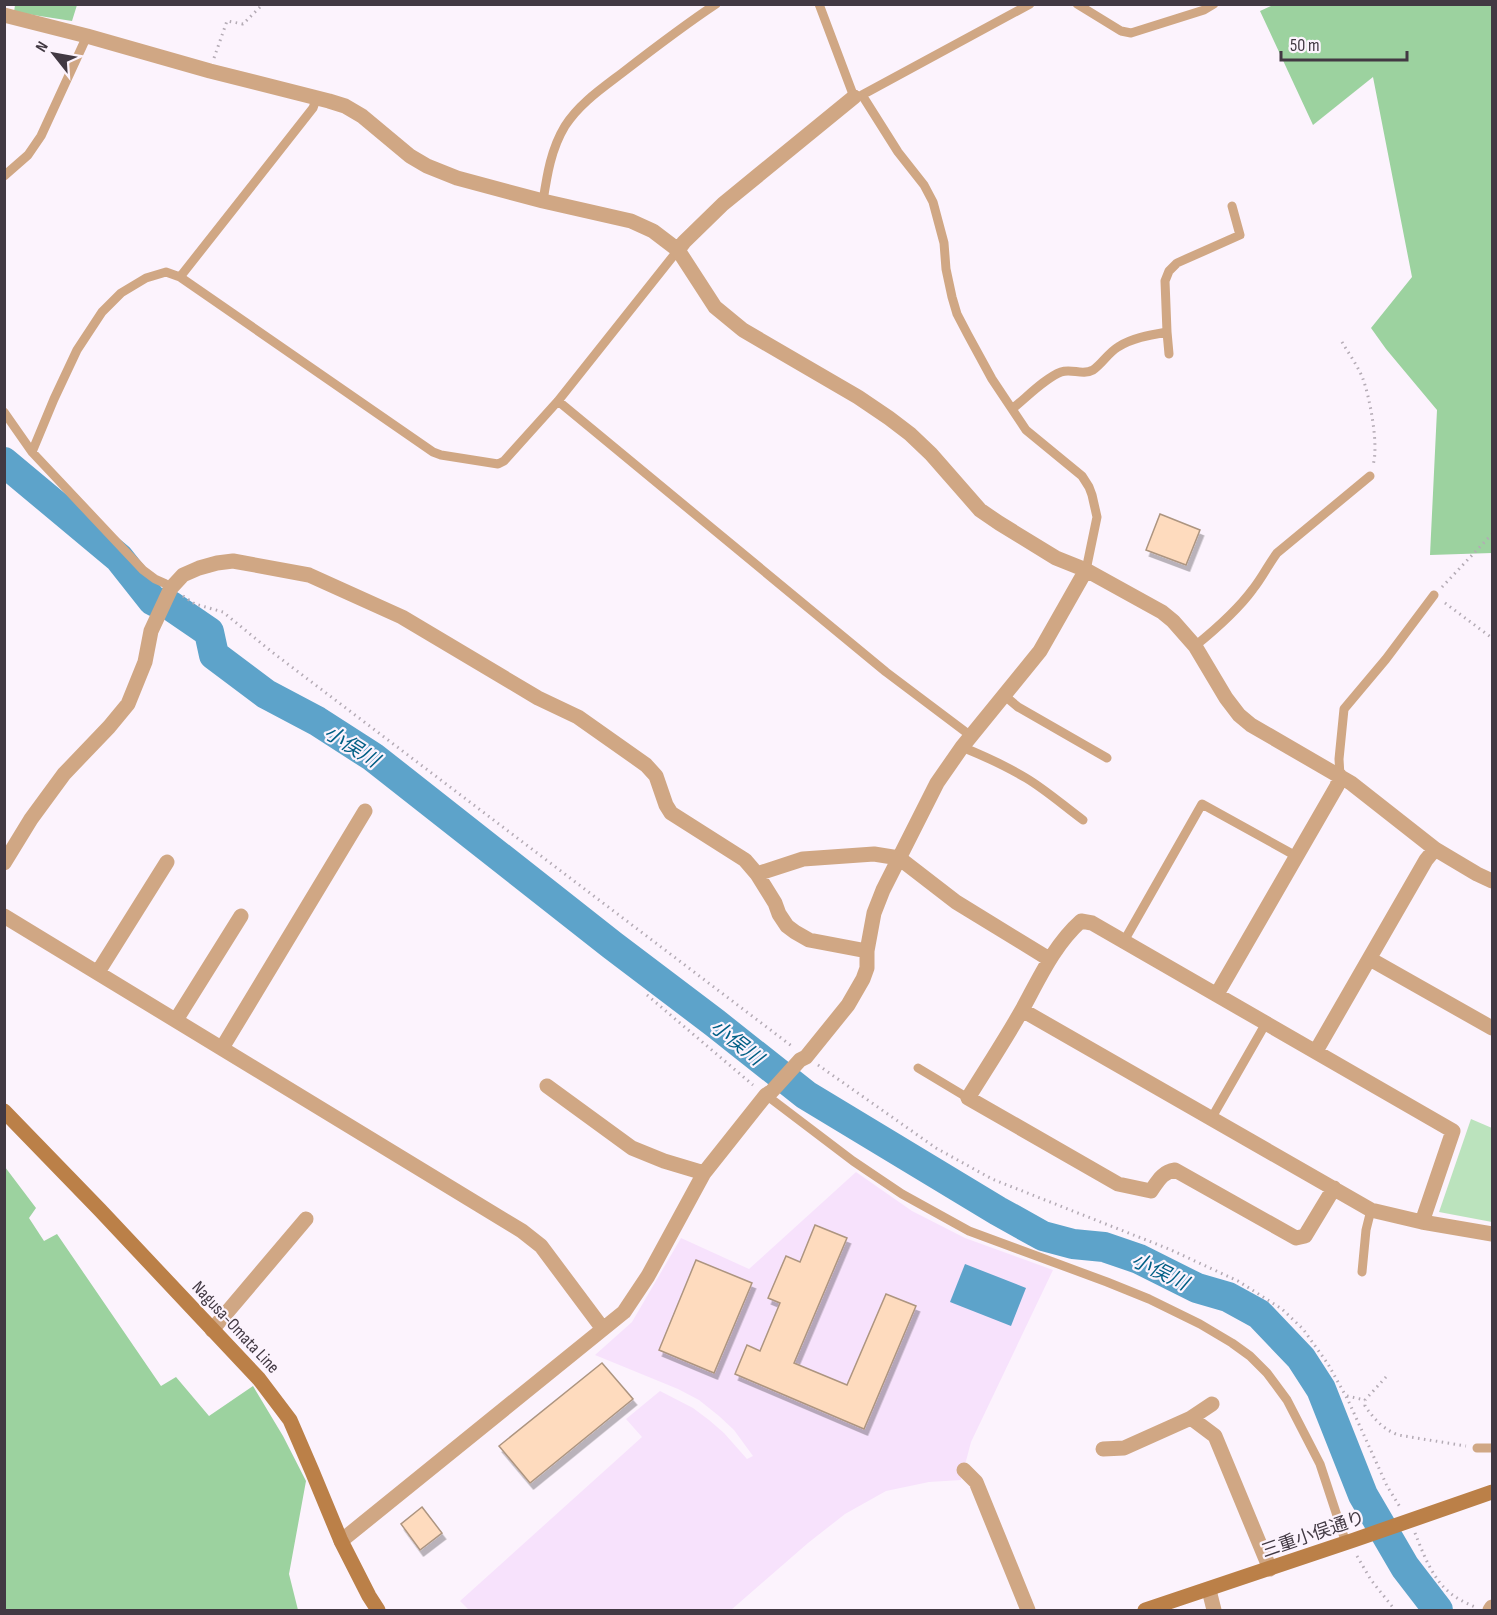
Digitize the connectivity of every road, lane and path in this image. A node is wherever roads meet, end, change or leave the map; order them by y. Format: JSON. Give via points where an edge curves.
{"nodes":[{"id":1,"x":263,"y":4,"type":"edge"},
{"id":2,"x":716,"y":4,"type":"edge"},
{"id":3,"x":819,"y":4,"type":"edge"},
{"id":4,"x":1030,"y":4,"type":"edge"},
{"id":5,"x":1077,"y":4,"type":"edge"},
{"id":6,"x":1214,"y":4,"type":"edge"},
{"id":7,"x":4,"y":15,"type":"edge"},
{"id":8,"x":87,"y":36,"type":"junction"},
{"id":9,"x":210,"y":71,"type":"junction"},
{"id":10,"x":858,"y":96,"type":"junction"},
{"id":11,"x":317,"y":97,"type":"junction"},
{"id":12,"x":4,"y":176,"type":"edge"},
{"id":13,"x":543,"y":201,"type":"junction"},
{"id":14,"x":1232,"y":206,"type":"dead end"},
{"id":15,"x":678,"y":250,"type":"junction"},
{"id":16,"x":180,"y":277,"type":"junction"},
{"id":17,"x":1167,"y":332,"type":"junction"},
{"id":18,"x":1342,"y":342,"type":"dead end"},
{"id":19,"x":1169,"y":354,"type":"dead end"},
{"id":20,"x":558,"y":401,"type":"junction"},
{"id":21,"x":1012,"y":409,"type":"junction"},
{"id":22,"x":4,"y":412,"type":"edge"},
{"id":23,"x":32,"y":452,"type":"junction"},
{"id":24,"x":1370,"y":476,"type":"joint"},
{"id":25,"x":1492,"y":534,"type":"edge"},
{"id":26,"x":1086,"y":570,"type":"junction"},
{"id":27,"x":170,"y":590,"type":"junction"},
{"id":28,"x":1434,"y":595,"type":"junction"},
{"id":29,"x":1492,"y":638,"type":"edge"},
{"id":30,"x":1195,"y":646,"type":"junction"},
{"id":31,"x":1005,"y":696,"type":"junction"},
{"id":32,"x":967,"y":741,"type":"junction"},
{"id":33,"x":1107,"y":758,"type":"dead end"},
{"id":34,"x":1340,"y":776,"type":"junction"},
{"id":35,"x":365,"y":810,"type":"dead end"},
{"id":36,"x":1083,"y":820,"type":"dead end"},
{"id":37,"x":1435,"y":849,"type":"junction"},
{"id":38,"x":1296,"y":856,"type":"junction"},
{"id":39,"x":899,"y":858,"type":"junction"},
{"id":40,"x":167,"y":862,"type":"dead end"},
{"id":41,"x":4,"y":863,"type":"edge"},
{"id":42,"x":757,"y":874,"type":"junction"},
{"id":43,"x":1492,"y":881,"type":"edge"},
{"id":44,"x":4,"y":916,"type":"edge"},
{"id":45,"x":241,"y":916,"type":"dead end"},
{"id":46,"x":1124,"y":941,"type":"junction"},
{"id":47,"x":867,"y":951,"type":"junction"},
{"id":48,"x":1049,"y":959,"type":"junction"},
{"id":49,"x":1370,"y":959,"type":"junction"},
{"id":50,"x":98,"y":972,"type":"junction"},
{"id":51,"x":1217,"y":994,"type":"junction"},
{"id":52,"x":647,"y":995,"type":"dead end"},
{"id":53,"x":1022,"y":1010,"type":"junction"},
{"id":54,"x":176,"y":1020,"type":"junction"},
{"id":55,"x":1266,"y":1023,"type":"junction"},
{"id":56,"x":1492,"y":1028,"type":"edge"},
{"id":57,"x":222,"y":1048,"type":"junction"},
{"id":58,"x":1316,"y":1051,"type":"junction"},
{"id":59,"x":803,"y":1058,"type":"junction"},
{"id":60,"x":918,"y":1068,"type":"dead end"},
{"id":61,"x":547,"y":1086,"type":"dead end"},
{"id":62,"x":769,"y":1093,"type":"junction"},
{"id":63,"x":968,"y":1098,"type":"junction"},
{"id":64,"x":4,"y":1111,"type":"edge"},
{"id":65,"x":1211,"y":1119,"type":"junction"},
{"id":66,"x":704,"y":1173,"type":"junction"},
{"id":67,"x":1334,"y":1188,"type":"junction"},
{"id":68,"x":1371,"y":1210,"type":"junction"},
{"id":69,"x":306,"y":1219,"type":"dead end"},
{"id":70,"x":1422,"y":1222,"type":"junction"},
{"id":71,"x":1492,"y":1234,"type":"edge"},
{"id":72,"x":1362,"y":1272,"type":"dead end"},
{"id":73,"x":603,"y":1329,"type":"junction"},
{"id":74,"x":212,"y":1330,"type":"junction"},
{"id":75,"x":1386,"y":1377,"type":"dead end"},
{"id":76,"x":1345,"y":1395,"type":"junction"},
{"id":77,"x":1365,"y":1400,"type":"junction"},
{"id":78,"x":1212,"y":1404,"type":"dead end"},
{"id":79,"x":1191,"y":1418,"type":"junction"},
{"id":80,"x":1478,"y":1448,"type":"joint"},
{"id":81,"x":1492,"y":1448,"type":"edge"},
{"id":82,"x":1103,"y":1449,"type":"dead end"},
{"id":83,"x":964,"y":1470,"type":"dead end"},
{"id":84,"x":1492,"y":1492,"type":"edge"},
{"id":85,"x":1405,"y":1519,"type":"junction"},
{"id":86,"x":341,"y":1541,"type":"junction"},
{"id":87,"x":1350,"y":1542,"type":"junction"},
{"id":88,"x":1270,"y":1569,"type":"junction"},
{"id":89,"x":1209,"y":1590,"type":"junction"},
{"id":90,"x":378,"y":1611,"type":"edge"},
{"id":91,"x":1028,"y":1611,"type":"edge"},
{"id":92,"x":1145,"y":1611,"type":"edge"},
{"id":93,"x":1214,"y":1611,"type":"edge"},
{"id":94,"x":1395,"y":1611,"type":"edge"},
{"id":95,"x":1481,"y":1611,"type":"edge"}],
"edges":[{"from":1,"to":9,"type":"path","via":[[243,24],[226,21]]},
{"from":2,"to":13,"type":"lane","via":[[583,103],[555,146]]},
{"from":3,"to":10,"type":"lane"},
{"from":4,"to":10,"type":"lane"},
{"from":5,"to":6,"type":"lane","via":[[1131,33]]},
{"from":7,"to":8,"type":"street"},
{"from":8,"to":9,"type":"street"},
{"from":8,"to":12,"type":"lane","via":[[41,136]]},
{"from":9,"to":11,"type":"street"},
{"from":10,"to":15,"type":"street","via":[[723,204]]},
{"from":10,"to":21,"type":"lane","via":[[933,202],[957,314]]},
{"from":11,"to":13,"type":"street","via":[[362,116],[427,166]]},
{"from":11,"to":16,"type":"lane","via":[[313,108]]},
{"from":13,"to":15,"type":"street","via":[[631,221]]},
{"from":14,"to":17,"type":"lane","via":[[1240,235],[1177,263],[1169,271],[1165,282]]},
{"from":15,"to":20,"type":"lane"},
{"from":15,"to":26,"type":"street","via":[[715,307],[729,320],[889,418],[924,448],[980,510],[1056,558]]},
{"from":16,"to":20,"type":"lane","via":[[441,455],[498,464]]},
{"from":16,"to":23,"type":"lane","via":[[166,272],[146,278],[120,292],[102,312],[77,350]]},
{"from":17,"to":19,"type":"lane"},
{"from":17,"to":21,"type":"lane","via":[[1130,341],[1093,370],[1059,373]]},
{"from":18,"to":24,"type":"path","via":[[1367,395],[1375,458]]},
{"from":20,"to":32,"type":"lane"},
{"from":21,"to":26,"type":"lane","via":[[1026,430],[1082,476],[1089,487],[1097,517]]},
{"from":22,"to":23,"type":"lane"},
{"from":23,"to":27,"type":"lane","via":[[143,570]]},
{"from":24,"to":30,"type":"lane","via":[[1277,553],[1240,605]]},
{"from":25,"to":28,"type":"path"},
{"from":26,"to":30,"type":"street","via":[[1162,612]]},
{"from":26,"to":31,"type":"street","via":[[1040,651]]},
{"from":27,"to":41,"type":"street","via":[[151,631],[145,662],[128,704],[64,774]]},
{"from":27,"to":42,"type":"street","via":[[183,575],[233,561],[309,575],[402,616],[538,698],[579,717],[629,752],[656,776],[671,813],[736,853]]},
{"from":27,"to":59,"type":"path","via":[[195,604],[223,612]]},
{"from":28,"to":29,"type":"path"},
{"from":28,"to":34,"type":"lane","via":[[1344,709]]},
{"from":30,"to":34,"type":"street","via":[[1239,715]]},
{"from":31,"to":32,"type":"street"},
{"from":31,"to":33,"type":"lane"},
{"from":32,"to":36,"type":"lane","via":[[981,754],[1048,792]]},
{"from":32,"to":39,"type":"street","via":[[937,783]]},
{"from":34,"to":37,"type":"street"},
{"from":34,"to":38,"type":"street"},
{"from":35,"to":57,"type":"street"},
{"from":37,"to":43,"type":"street"},
{"from":37,"to":49,"type":"street"},
{"from":38,"to":46,"type":"lane","via":[[1202,804]]},
{"from":38,"to":51,"type":"street"},
{"from":39,"to":42,"type":"street","via":[[874,854],[804,859]]},
{"from":39,"to":47,"type":"street","via":[[874,913]]},
{"from":39,"to":48,"type":"street","via":[[956,902]]},
{"from":40,"to":50,"type":"street"},
{"from":42,"to":47,"type":"street","via":[[786,926],[809,940]]},
{"from":44,"to":50,"type":"street"},
{"from":45,"to":54,"type":"street"},
{"from":46,"to":48,"type":"street","via":[[1081,921]]},
{"from":46,"to":51,"type":"street"},
{"from":47,"to":59,"type":"street","via":[[867,968],[856,992]]},
{"from":48,"to":53,"type":"street"},
{"from":49,"to":56,"type":"street"},
{"from":49,"to":58,"type":"street"},
{"from":50,"to":54,"type":"street"},
{"from":51,"to":55,"type":"street"},
{"from":52,"to":62,"type":"path"},
{"from":53,"to":63,"type":"street"},
{"from":53,"to":65,"type":"street"},
{"from":54,"to":57,"type":"street"},
{"from":55,"to":58,"type":"street"},
{"from":55,"to":65,"type":"lane"},
{"from":57,"to":73,"type":"street","via":[[522,1231],[541,1246]]},
{"from":58,"to":70,"type":"street","via":[[1454,1131]]},
{"from":59,"to":62,"type":"street"},
{"from":59,"to":76,"type":"path","via":[[936,1148],[992,1179],[1169,1248],[1238,1281],[1282,1309],[1303,1329]]},
{"from":60,"to":63,"type":"lane"},
{"from":61,"to":66,"type":"street","via":[[632,1148]]},
{"from":62,"to":66,"type":"street"},
{"from":62,"to":87,"type":"lane","via":[[853,1161],[969,1231],[1149,1299],[1200,1324],[1250,1356],[1287,1400],[1320,1464]]},
{"from":63,"to":67,"type":"street","via":[[1118,1184],[1151,1191],[1167,1172],[1175,1170],[1296,1238],[1305,1236]]},
{"from":64,"to":74,"type":"main road","name":"Nagusa-Omata Line"},
{"from":65,"to":67,"type":"street"},
{"from":66,"to":73,"type":"street","via":[[648,1276],[624,1312]]},
{"from":67,"to":68,"type":"street"},
{"from":68,"to":70,"type":"street"},
{"from":68,"to":72,"type":"lane"},
{"from":69,"to":74,"type":"street"},
{"from":70,"to":71,"type":"street"},
{"from":73,"to":86,"type":"street"},
{"from":74,"to":86,"type":"main road","name":"Nagusa-Omata Line","via":[[259,1379],[290,1420]]},
{"from":75,"to":77,"type":"path"},
{"from":76,"to":77,"type":"path"},
{"from":76,"to":85,"type":"path"},
{"from":77,"to":80,"type":"path","via":[[1369,1413],[1388,1431]]},
{"from":78,"to":79,"type":"street"},
{"from":79,"to":82,"type":"street","via":[[1124,1448]]},
{"from":79,"to":88,"type":"street","via":[[1215,1436]]},
{"from":80,"to":81,"type":"lane"},
{"from":83,"to":91,"type":"street","via":[[976,1482]]},
{"from":84,"to":85,"type":"main road","name":"三重小俣通り"},
{"from":85,"to":87,"type":"main road","name":"三重小俣通り"},
{"from":85,"to":95,"type":"path","via":[[1442,1585]]},
{"from":86,"to":90,"type":"main road","name":"Nagusa-Omata Line"},
{"from":87,"to":88,"type":"main road","name":"三重小俣通り"},
{"from":87,"to":94,"type":"path","via":[[1371,1580]]},
{"from":88,"to":89,"type":"main road","name":"三重小俣通り"},
{"from":89,"to":92,"type":"main road","name":"三重小俣通り"},
{"from":89,"to":93,"type":"street"}]}
